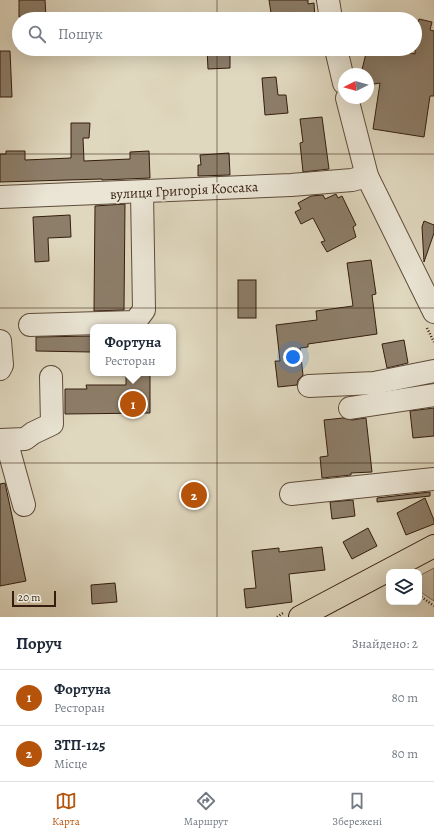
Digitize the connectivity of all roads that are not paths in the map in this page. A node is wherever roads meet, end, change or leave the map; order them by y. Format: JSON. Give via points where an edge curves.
{"nodes":[{"id":1,"x":328,"y":0,"type":"edge"},
{"id":2,"x":330,"y":12,"type":"edge"},
{"id":3,"x":338,"y":56,"type":"edge"},
{"id":4,"x":340,"y":68,"type":"edge"},
{"id":5,"x":349,"y":104,"type":"edge"},
{"id":6,"x":367,"y":176,"type":"junction"},
{"id":7,"x":142,"y":192,"type":"junction"},
{"id":8,"x":0,"y":197,"type":"edge"},
{"id":9,"x":434,"y":312,"type":"edge"},
{"id":10,"x":30,"y":325,"type":"dead end"},
{"id":11,"x":0,"y":342,"type":"edge"},
{"id":12,"x":0,"y":369,"type":"edge"},
{"id":13,"x":434,"y":371,"type":"edge"},
{"id":14,"x":51,"y":377,"type":"dead end"},
{"id":15,"x":309,"y":386,"type":"dead end"},
{"id":16,"x":434,"y":395,"type":"edge"},
{"id":17,"x":350,"y":408,"type":"dead end"},
{"id":18,"x":3,"y":440,"type":"edge"},
{"id":19,"x":434,"y":479,"type":"edge"},
{"id":20,"x":291,"y":494,"type":"dead end"},
{"id":21,"x":24,"y":505,"type":"dead end"},
{"id":22,"x":434,"y":546,"type":"edge"},
{"id":23,"x":300,"y":617,"type":"edge"}],
"edges":[{"from":1,"to":2,"type":"street"},
{"from":3,"to":4,"type":"street"},
{"from":5,"to":6,"type":"street"},
{"from":6,"to":7,"type":"street","name":"вулиця Григорія Коссака","via":[[352,180],[291,185]]},
{"from":6,"to":9,"type":"street"},
{"from":7,"to":8,"type":"street","name":"вулиця Григорія Коссака"},
{"from":7,"to":10,"type":"street","via":[[144,310],[135,322]]},
{"from":11,"to":12,"type":"street"},
{"from":13,"to":15,"type":"street","via":[[374,383]]},
{"from":14,"to":18,"type":"street","via":[[52,424],[25,439]]},
{"from":16,"to":17,"type":"street"},
{"from":18,"to":21,"type":"street"},
{"from":19,"to":20,"type":"street"},
{"from":22,"to":23,"type":"main road"}]}
